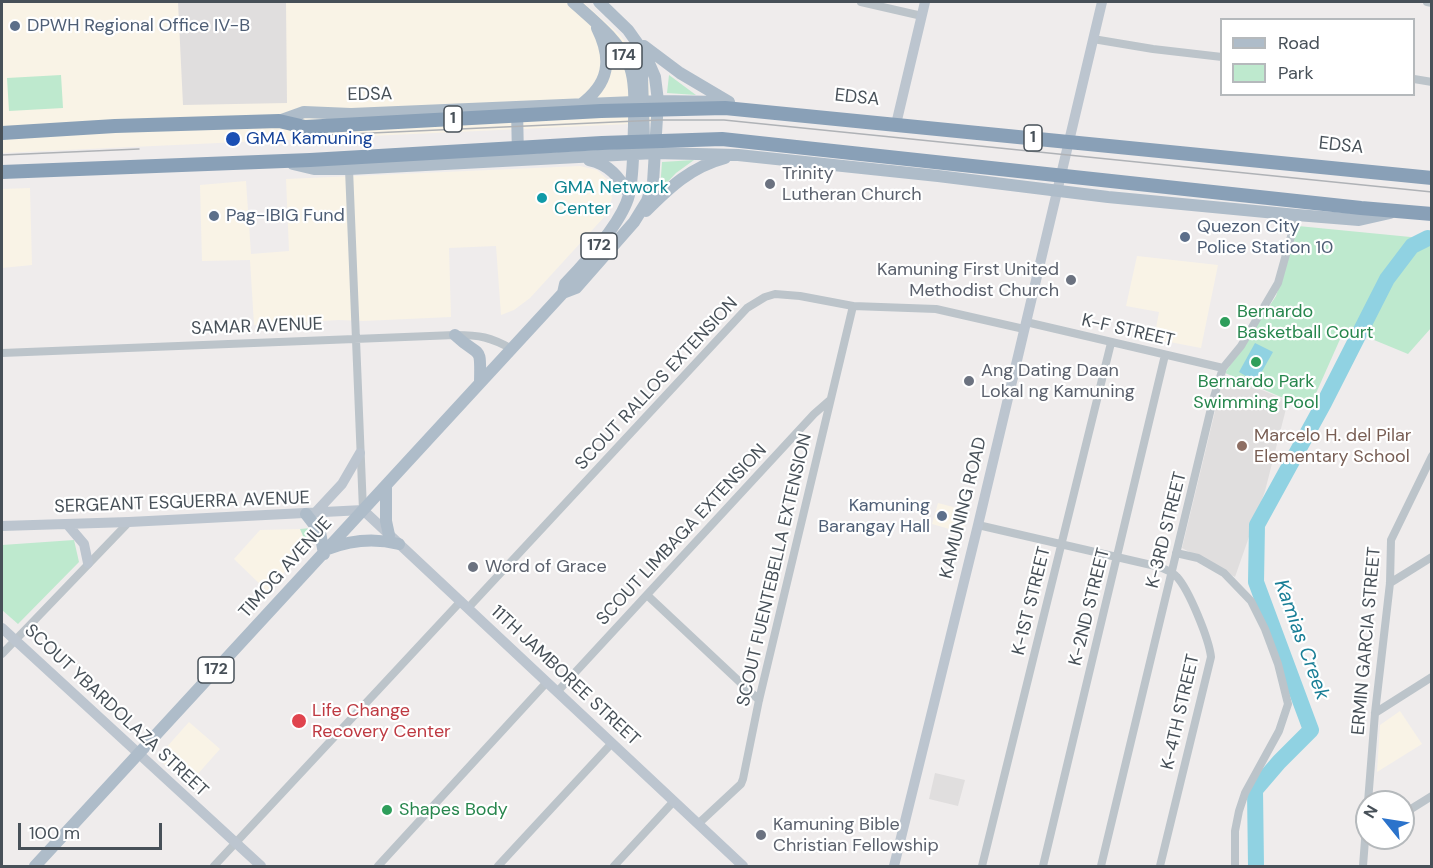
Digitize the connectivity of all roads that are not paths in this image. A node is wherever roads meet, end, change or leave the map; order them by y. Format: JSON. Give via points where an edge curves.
{"nodes":[{"id":1,"x":573,"y":2,"type":"edge"},
{"id":2,"x":599,"y":2,"type":"edge"},
{"id":3,"x":861,"y":2,"type":"edge"},
{"id":4,"x":925,"y":2,"type":"edge"},
{"id":5,"x":1102,"y":2,"type":"edge"},
{"id":6,"x":1427,"y":2,"type":"edge"},
{"id":7,"x":1431,"y":3,"type":"edge"},
{"id":8,"x":922,"y":16,"type":"junction"},
{"id":9,"x":593,"y":20,"type":"junction"},
{"id":10,"x":634,"y":39,"type":"junction"},
{"id":11,"x":1093,"y":39,"type":"junction"},
{"id":12,"x":1220,"y":57,"type":"edge"},
{"id":13,"x":1415,"y":79,"type":"edge"},
{"id":14,"x":1431,"y":81,"type":"edge"},
{"id":15,"x":658,"y":101,"type":"junction"},
{"id":16,"x":638,"y":102,"type":"junction"},
{"id":17,"x":730,"y":103,"type":"junction"},
{"id":18,"x":580,"y":105,"type":"junction"},
{"id":19,"x":517,"y":108,"type":"junction"},
{"id":20,"x":897,"y":120,"type":"junction"},
{"id":21,"x":279,"y":121,"type":"junction"},
{"id":22,"x":2,"y":133,"type":"edge"},
{"id":23,"x":1069,"y":137,"type":"junction"},
{"id":24,"x":655,"y":153,"type":"junction"},
{"id":25,"x":633,"y":154,"type":"junction"},
{"id":26,"x":738,"y":155,"type":"junction"},
{"id":27,"x":579,"y":158,"type":"junction"},
{"id":28,"x":279,"y":160,"type":"junction"},
{"id":29,"x":518,"y":161,"type":"junction"},
{"id":30,"x":349,"y":169,"type":"junction"},
{"id":31,"x":2,"y":171,"type":"edge"},
{"id":32,"x":1431,"y":176,"type":"edge"},
{"id":33,"x":1057,"y":192,"type":"junction"},
{"id":34,"x":629,"y":194,"type":"junction"},
{"id":35,"x":1397,"y":211,"type":"junction"},
{"id":36,"x":1431,"y":214,"type":"edge"},
{"id":37,"x":1297,"y":215,"type":"junction"},
{"id":38,"x":634,"y":222,"type":"junction"},
{"id":39,"x":563,"y":293,"type":"junction"},
{"id":40,"x":853,"y":306,"type":"junction"},
{"id":41,"x":1025,"y":325,"type":"junction"},
{"id":42,"x":455,"y":335,"type":"junction"},
{"id":43,"x":356,"y":338,"type":"junction"},
{"id":44,"x":1111,"y":343,"type":"junction"},
{"id":45,"x":512,"y":349,"type":"junction"},
{"id":46,"x":2,"y":353,"type":"edge"},
{"id":47,"x":1165,"y":355,"type":"junction"},
{"id":48,"x":1223,"y":368,"type":"junction"},
{"id":49,"x":480,"y":382,"type":"junction"},
{"id":50,"x":830,"y":400,"type":"junction"},
{"id":51,"x":360,"y":453,"type":"junction"},
{"id":52,"x":1431,"y":456,"type":"edge"},
{"id":53,"x":386,"y":485,"type":"junction"},
{"id":54,"x":363,"y":510,"type":"junction"},
{"id":55,"x":311,"y":514,"type":"junction"},
{"id":56,"x":129,"y":522,"type":"junction"},
{"id":57,"x":67,"y":524,"type":"junction"},
{"id":58,"x":978,"y":525,"type":"junction"},
{"id":59,"x":2,"y":526,"type":"edge"},
{"id":60,"x":394,"y":539,"type":"junction"},
{"id":61,"x":1061,"y":545,"type":"junction"},
{"id":62,"x":326,"y":551,"type":"junction"},
{"id":63,"x":1176,"y":553,"type":"junction"},
{"id":64,"x":1431,"y":557,"type":"edge"},
{"id":65,"x":1117,"y":559,"type":"junction"},
{"id":66,"x":88,"y":563,"type":"junction"},
{"id":67,"x":1172,"y":572,"type":"junction"},
{"id":68,"x":1390,"y":583,"type":"junction"},
{"id":69,"x":647,"y":595,"type":"junction"},
{"id":70,"x":464,"y":604,"type":"junction"},
{"id":71,"x":2,"y":628,"type":"edge"},
{"id":72,"x":15,"y":641,"type":"junction"},
{"id":73,"x":2,"y":654,"type":"edge"},
{"id":74,"x":1431,"y":677,"type":"edge"},
{"id":75,"x":547,"y":682,"type":"junction"},
{"id":76,"x":557,"y":692,"type":"junction"},
{"id":77,"x":759,"y":700,"type":"junction"},
{"id":78,"x":1375,"y":713,"type":"junction"},
{"id":79,"x":612,"y":743,"type":"junction"},
{"id":80,"x":140,"y":754,"type":"junction"},
{"id":81,"x":1369,"y":790,"type":"edge"},
{"id":82,"x":1431,"y":796,"type":"edge"},
{"id":83,"x":674,"y":801,"type":"junction"},
{"id":84,"x":1415,"y":806,"type":"edge"},
{"id":85,"x":698,"y":824,"type":"junction"},
{"id":86,"x":236,"y":843,"type":"junction"},
{"id":87,"x":1365,"y":850,"type":"edge"},
{"id":88,"x":739,"y":865,"type":"edge"},
{"id":89,"x":35,"y":867,"type":"edge"},
{"id":90,"x":214,"y":867,"type":"edge"},
{"id":91,"x":261,"y":867,"type":"edge"},
{"id":92,"x":378,"y":867,"type":"edge"},
{"id":93,"x":498,"y":867,"type":"edge"},
{"id":94,"x":614,"y":867,"type":"edge"},
{"id":95,"x":894,"y":867,"type":"edge"},
{"id":96,"x":982,"y":867,"type":"edge"},
{"id":97,"x":1043,"y":867,"type":"edge"},
{"id":98,"x":1101,"y":867,"type":"edge"},
{"id":99,"x":1160,"y":867,"type":"edge"},
{"id":100,"x":1235,"y":867,"type":"edge"},
{"id":101,"x":1363,"y":867,"type":"edge"}],
"edges":[{"from":1,"to":9,"type":"main road","number":"174"},
{"from":2,"to":10,"type":"main road","number":"174"},
{"from":3,"to":8,"type":"street"},
{"from":4,"to":8,"type":"street"},
{"from":5,"to":11,"type":"street","name":"KAMUNING ROAD"},
{"from":6,"to":7,"type":"street"},
{"from":8,"to":20,"type":"street"},
{"from":9,"to":16,"type":"main road","number":"174","via":[[626,60],[638,66],[642,76]]},
{"from":9,"to":18,"type":"main road","via":[[605,49],[606,70],[598,88]]},
{"from":10,"to":15,"type":"main road","number":"174","via":[[655,77]]},
{"from":10,"to":17,"type":"main road"},
{"from":11,"to":12,"type":"street"},
{"from":11,"to":23,"type":"street","name":"KAMUNING ROAD"},
{"from":13,"to":14,"type":"street"},
{"from":15,"to":16,"type":"main road","name":"EDSA"},
{"from":15,"to":17,"type":"main road","name":"EDSA"},
{"from":15,"to":24,"type":"main road","name":"TIMOG AVENUE"},
{"from":16,"to":18,"type":"main road","name":"EDSA"},
{"from":16,"to":24,"type":"main road","via":[[644,145]]},
{"from":16,"to":25,"type":"main road","name":"TIMOG AVENUE"},
{"from":17,"to":20,"type":"main road","name":"EDSA"},
{"from":18,"to":19,"type":"main road","name":"EDSA"},
{"from":19,"to":21,"type":"main road","name":"EDSA","via":[[304,112]]},
{"from":19,"to":29,"type":"main road"},
{"from":20,"to":23,"type":"main road","name":"EDSA"},
{"from":21,"to":22,"type":"highway","name":"EDSA","number":"1"},
{"from":21,"to":32,"type":"highway","name":"EDSA","number":"1","via":[[305,127],[725,108]]},
{"from":23,"to":32,"type":"main road","name":"EDSA"},
{"from":23,"to":33,"type":"street","name":"KAMUNING ROAD"},
{"from":24,"to":25,"type":"main road"},
{"from":24,"to":26,"type":"main road"},
{"from":24,"to":38,"type":"main road","name":"TIMOG AVENUE","number":"172","via":[[651,193]]},
{"from":25,"to":27,"type":"main road"},
{"from":25,"to":34,"type":"main road","name":"TIMOG AVENUE","number":"172"},
{"from":26,"to":33,"type":"main road"},
{"from":26,"to":38,"type":"main road","via":[[690,172]]},
{"from":27,"to":29,"type":"main road"},
{"from":27,"to":34,"type":"main road","via":[[608,168]]},
{"from":28,"to":30,"type":"main road","via":[[314,169]]},
{"from":28,"to":31,"type":"highway","number":"1"},
{"from":28,"to":35,"type":"highway","number":"1","via":[[722,139]]},
{"from":29,"to":30,"type":"main road"},
{"from":30,"to":43,"type":"street"},
{"from":33,"to":37,"type":"main road"},
{"from":33,"to":41,"type":"street","name":"KAMUNING ROAD"},
{"from":34,"to":39,"type":"main road","name":"TIMOG AVENUE","number":"172","via":[[616,222],[565,284]]},
{"from":35,"to":36,"type":"highway","number":"1"},
{"from":35,"to":37,"type":"main road","via":[[1359,220]]},
{"from":37,"to":48,"type":"street","name":"K-3RD STREET","via":[[1278,283],[1236,354]]},
{"from":38,"to":39,"type":"main road","name":"TIMOG AVENUE","number":"172","via":[[576,288]]},
{"from":39,"to":45,"type":"main road","name":"TIMOG AVENUE","number":"172"},
{"from":40,"to":41,"type":"street","name":"SCOUT RALLOS EXTENSION","via":[[936,309]]},
{"from":40,"to":50,"type":"street","name":"SCOUT FUENTEBELLA EXTENSION"},
{"from":40,"to":70,"type":"street","name":"SCOUT RALLOS EXTENSION","via":[[774,294],[747,308]]},
{"from":41,"to":44,"type":"street","name":"K-F STREET"},
{"from":41,"to":58,"type":"street","name":"KAMUNING ROAD"},
{"from":42,"to":43,"type":"street","name":"SAMAR AVENUE"},
{"from":42,"to":45,"type":"street","name":"SAMAR AVENUE","via":[[493,338]]},
{"from":42,"to":49,"type":"main road","via":[[479,353]]},
{"from":43,"to":46,"type":"street","name":"SAMAR AVENUE"},
{"from":43,"to":51,"type":"street"},
{"from":44,"to":47,"type":"street","name":"K-F STREET"},
{"from":44,"to":61,"type":"street","name":"K-1ST STREET"},
{"from":45,"to":49,"type":"main road","name":"TIMOG AVENUE","number":"172"},
{"from":47,"to":48,"type":"street","name":"K-F STREET"},
{"from":47,"to":65,"type":"street","name":"K-2ND STREET"},
{"from":48,"to":63,"type":"street","name":"K-3RD STREET"},
{"from":49,"to":53,"type":"main road","name":"TIMOG AVENUE","number":"172"},
{"from":50,"to":69,"type":"street","name":"SCOUT LIMBAGA EXTENSION"},
{"from":50,"to":77,"type":"street","name":"SCOUT FUENTEBELLA EXTENSION"},
{"from":51,"to":54,"type":"street"},
{"from":51,"to":55,"type":"street","via":[[342,484]]},
{"from":52,"to":68,"type":"street","name":"ERMIN GARCIA STREET","via":[[1391,540]]},
{"from":53,"to":54,"type":"main road","name":"TIMOG AVENUE","number":"172"},
{"from":53,"to":60,"type":"main road","via":[[386,521]]},
{"from":54,"to":55,"type":"street","name":"SERGEANT ESGUERRA AVENUE"},
{"from":54,"to":60,"type":"street","name":"11TH JAMBOREE STREET"},
{"from":54,"to":62,"type":"main road","name":"TIMOG AVENUE","number":"172"},
{"from":55,"to":56,"type":"street","name":"SERGEANT ESGUERRA AVENUE"},
{"from":55,"to":62,"type":"main road"},
{"from":56,"to":57,"type":"street","name":"SERGEANT ESGUERRA AVENUE"},
{"from":56,"to":66,"type":"street"},
{"from":57,"to":59,"type":"street","name":"SERGEANT ESGUERRA AVENUE"},
{"from":57,"to":66,"type":"street","via":[[84,544]]},
{"from":58,"to":61,"type":"street"},
{"from":58,"to":95,"type":"street","name":"KAMUNING ROAD"},
{"from":60,"to":62,"type":"main road","via":[[346,543]]},
{"from":60,"to":70,"type":"street","name":"11TH JAMBOREE STREET"},
{"from":61,"to":65,"type":"street"},
{"from":61,"to":96,"type":"street","name":"K-1ST STREET"},
{"from":62,"to":80,"type":"main road","name":"TIMOG AVENUE","number":"172"},
{"from":63,"to":67,"type":"street","name":"K-3RD STREET"},
{"from":63,"to":100,"type":"street","via":[[1198,558],[1224,573],[1251,601],[1278,664],[1288,704],[1239,811]]},
{"from":64,"to":68,"type":"street"},
{"from":65,"to":67,"type":"street"},
{"from":65,"to":97,"type":"street","name":"K-2ND STREET"},
{"from":66,"to":72,"type":"street"},
{"from":67,"to":98,"type":"street","name":"K-3RD STREET"},
{"from":67,"to":99,"type":"street","name":"K-4TH STREET","via":[[1199,618],[1211,657]]},
{"from":68,"to":78,"type":"street","name":"ERMIN GARCIA STREET"},
{"from":69,"to":76,"type":"street","name":"SCOUT LIMBAGA EXTENSION"},
{"from":69,"to":77,"type":"street"},
{"from":70,"to":75,"type":"street","name":"11TH JAMBOREE STREET"},
{"from":70,"to":86,"type":"street","name":"SCOUT RALLOS EXTENSION"},
{"from":71,"to":72,"type":"street","name":"SCOUT YBARDOLAZA STREET"},
{"from":72,"to":73,"type":"street"},
{"from":72,"to":80,"type":"street","name":"SCOUT YBARDOLAZA STREET"},
{"from":74,"to":78,"type":"street"},
{"from":75,"to":76,"type":"street","name":"11TH JAMBOREE STREET"},
{"from":75,"to":92,"type":"street"},
{"from":76,"to":79,"type":"street","name":"11TH JAMBOREE STREET"},
{"from":77,"to":85,"type":"street","name":"SCOUT FUENTEBELLA EXTENSION","via":[[741,784]]},
{"from":78,"to":81,"type":"street","name":"ERMIN GARCIA STREET"},
{"from":79,"to":83,"type":"street","name":"11TH JAMBOREE STREET"},
{"from":79,"to":93,"type":"street"},
{"from":80,"to":86,"type":"street","name":"SCOUT YBARDOLAZA STREET"},
{"from":80,"to":89,"type":"main road","name":"TIMOG AVENUE","number":"172"},
{"from":82,"to":84,"type":"street"},
{"from":83,"to":85,"type":"street","name":"11TH JAMBOREE STREET"},
{"from":83,"to":94,"type":"street"},
{"from":85,"to":88,"type":"street","name":"11TH JAMBOREE STREET"},
{"from":86,"to":90,"type":"street","name":"SCOUT RALLOS EXTENSION"},
{"from":86,"to":91,"type":"street","name":"SCOUT YBARDOLAZA STREET"},
{"from":87,"to":101,"type":"street"}]}
